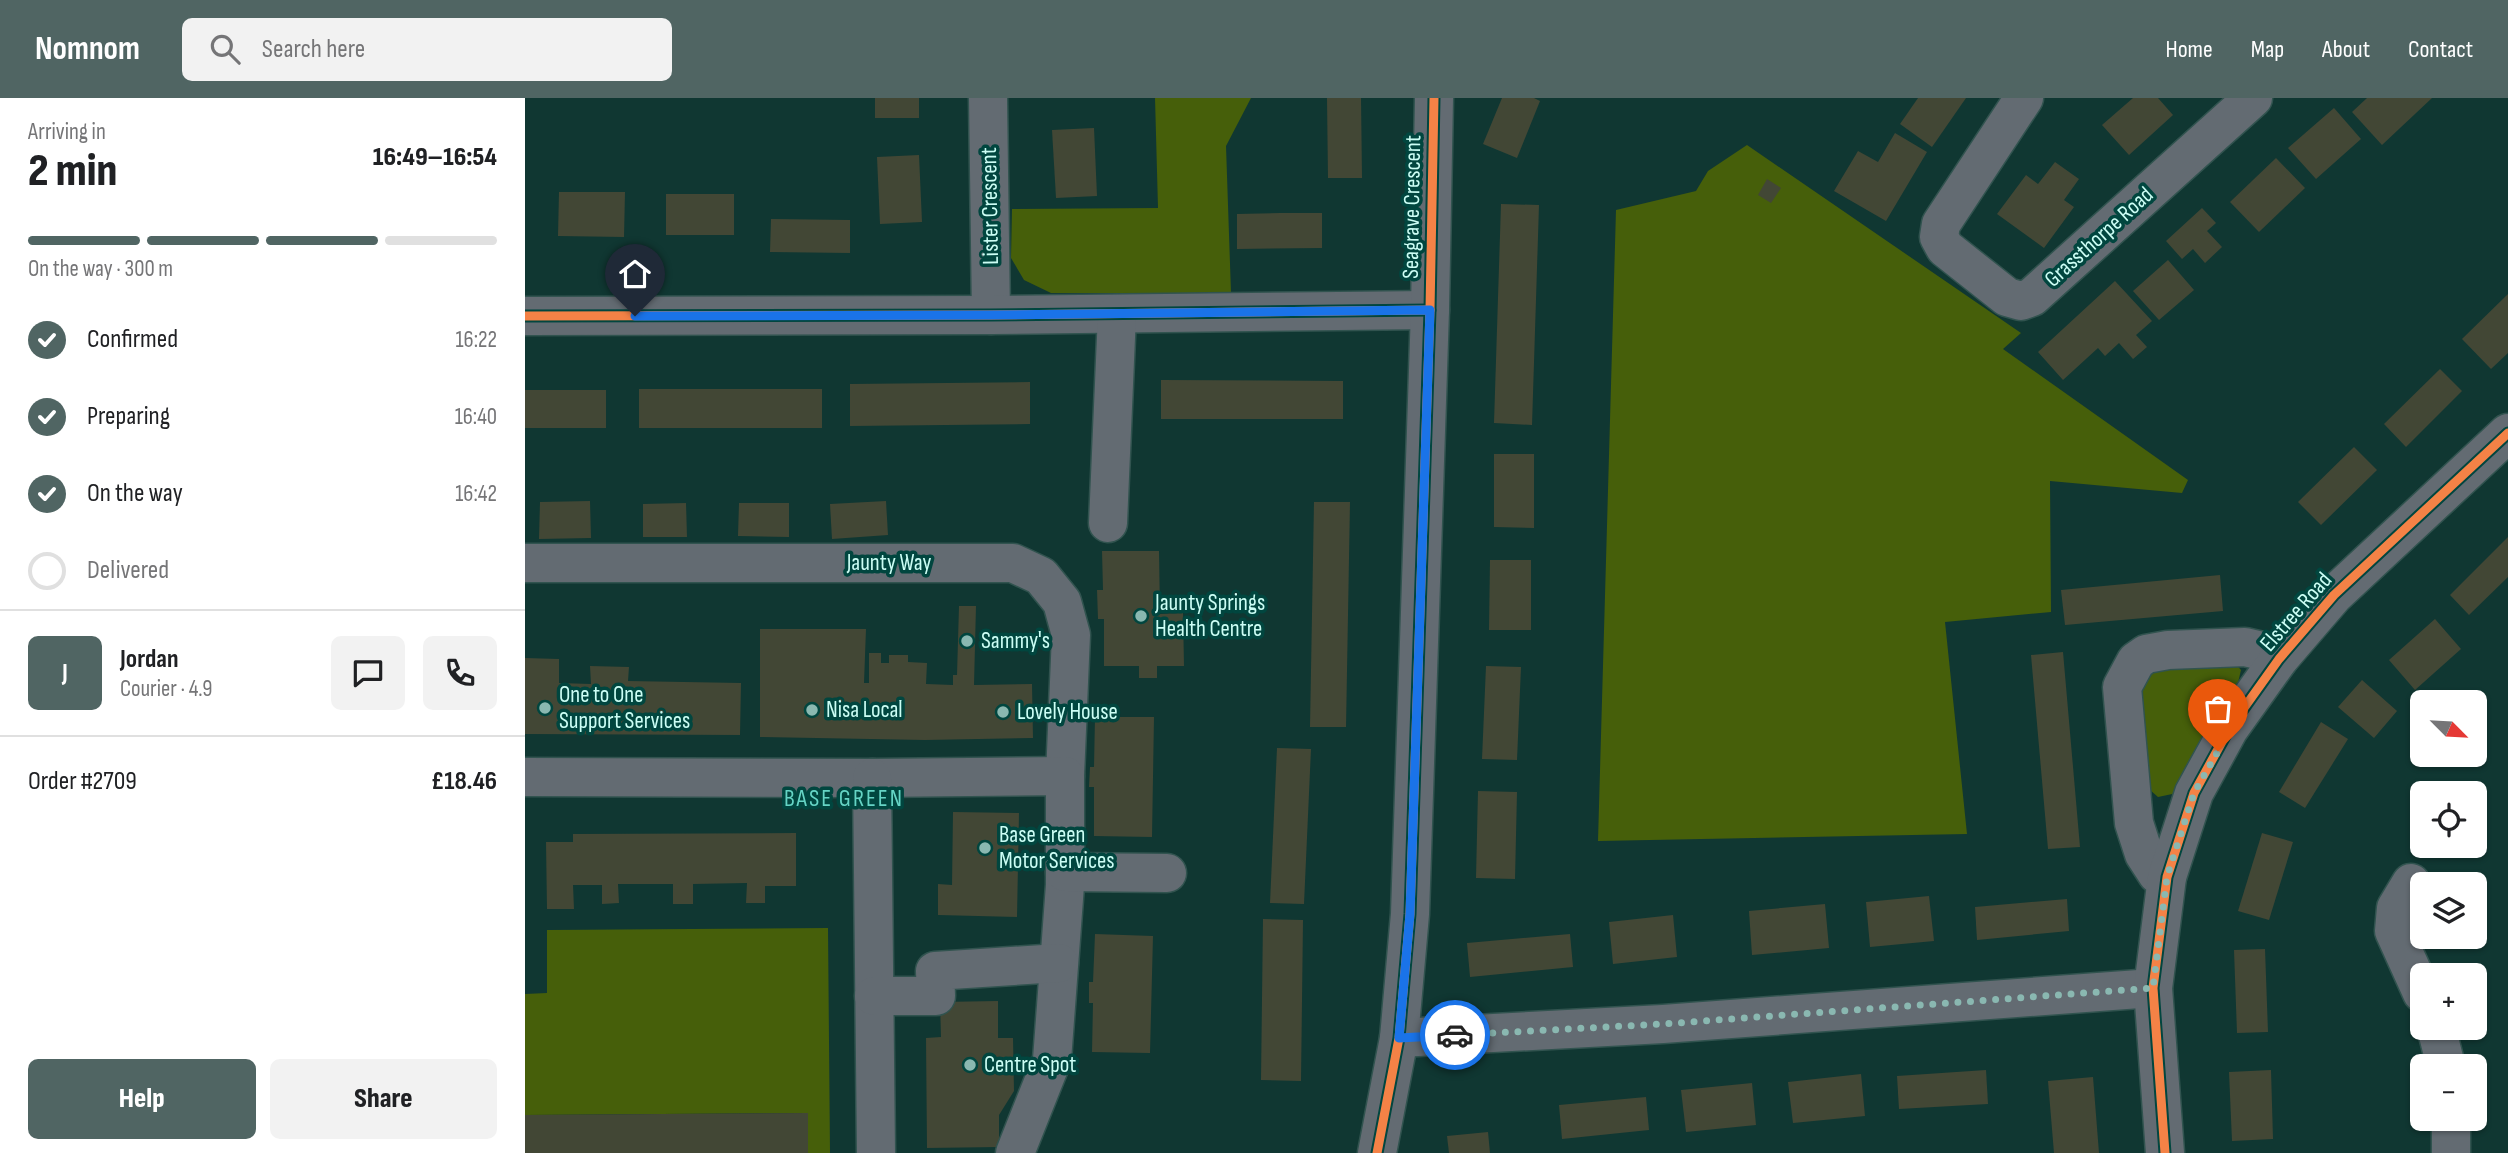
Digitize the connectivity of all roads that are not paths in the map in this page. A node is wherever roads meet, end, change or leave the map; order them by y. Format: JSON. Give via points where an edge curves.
{"nodes":[{"id":1,"x":988,"y":98,"type":"edge"},
{"id":2,"x":1434,"y":98,"type":"edge"},
{"id":3,"x":2024,"y":98,"type":"edge"},
{"id":4,"x":2253,"y":98,"type":"edge"},
{"id":5,"x":1430,"y":310,"type":"junction"},
{"id":6,"x":1117,"y":314,"type":"junction"},
{"id":7,"x":991,"y":315,"type":"junction"},
{"id":8,"x":525,"y":316,"type":"edge"},
{"id":9,"x":2508,"y":433,"type":"edge"},
{"id":10,"x":1108,"y":523,"type":"dead end"},
{"id":11,"x":525,"y":563,"type":"edge"},
{"id":12,"x":2279,"y":659,"type":"junction"},
{"id":13,"x":1065,"y":776,"type":"junction"},
{"id":14,"x":525,"y":777,"type":"edge"},
{"id":15,"x":872,"y":778,"type":"junction"},
{"id":16,"x":1167,"y":873,"type":"dead end"},
{"id":17,"x":2167,"y":877,"type":"junction"},
{"id":18,"x":1065,"y":878,"type":"junction"},
{"id":19,"x":2410,"y":885,"type":"edge"},
{"id":20,"x":1059,"y":963,"type":"junction"},
{"id":21,"x":2410,"y":969,"type":"edge"},
{"id":22,"x":2153,"y":988,"type":"junction"},
{"id":23,"x":874,"y":996,"type":"junction"},
{"id":24,"x":1399,"y":1038,"type":"junction"},
{"id":25,"x":2451,"y":1131,"type":"edge"},
{"id":26,"x":876,"y":1153,"type":"edge"},
{"id":27,"x":1015,"y":1153,"type":"edge"},
{"id":28,"x":1377,"y":1153,"type":"edge"},
{"id":29,"x":2165,"y":1153,"type":"edge"},
{"id":30,"x":2451,"y":1153,"type":"edge"}],
"edges":[{"from":1,"to":7,"type":"street","name":"Lister Crescent"},
{"from":2,"to":5,"type":"street","name":"Seagrave Crescent"},
{"from":3,"to":4,"type":"street","name":"Grassthorpe Road","via":[[1941,224],[1939,237],[1945,248],[2007,297],[2021,301],[2032,298]]},
{"from":5,"to":6,"type":"street"},
{"from":5,"to":24,"type":"street","name":"Seagrave Crescent","via":[[1410,914]]},
{"from":6,"to":7,"type":"street"},
{"from":6,"to":10,"type":"street"},
{"from":7,"to":8,"type":"street"},
{"from":9,"to":12,"type":"street","name":"Elstree Road","via":[[2334,594]]},
{"from":11,"to":13,"type":"street","name":"Jaunty Way","via":[[1013,563],[1041,576],[1062,602],[1071,635]]},
{"from":12,"to":17,"type":"street","name":"Elstree Road","via":[[2229,729],[2194,793]]},
{"from":12,"to":17,"type":"street","via":[[2245,647],[2168,650],[2146,654],[2136,662],[2122,687],[2134,823],[2144,854],[2157,874]]},
{"from":13,"to":15,"type":"street"},
{"from":13,"to":18,"type":"street","name":"Jaunty Way"},
{"from":14,"to":15,"type":"street"},
{"from":15,"to":23,"type":"street"},
{"from":16,"to":18,"type":"street"},
{"from":17,"to":22,"type":"street","name":"Elstree Road"},
{"from":18,"to":20,"type":"street","name":"Jaunty Way"},
{"from":19,"to":21,"type":"street","via":[[2396,908],[2394,931]]},
{"from":20,"to":23,"type":"street","via":[[935,971],[936,996]]},
{"from":20,"to":27,"type":"street","name":"Jaunty Way","via":[[1052,1060]]},
{"from":22,"to":24,"type":"street"},
{"from":22,"to":29,"type":"street","name":"Elstree Road"},
{"from":23,"to":26,"type":"street"},
{"from":24,"to":28,"type":"street","name":"Seagrave Crescent"},
{"from":25,"to":30,"type":"street"}]}
